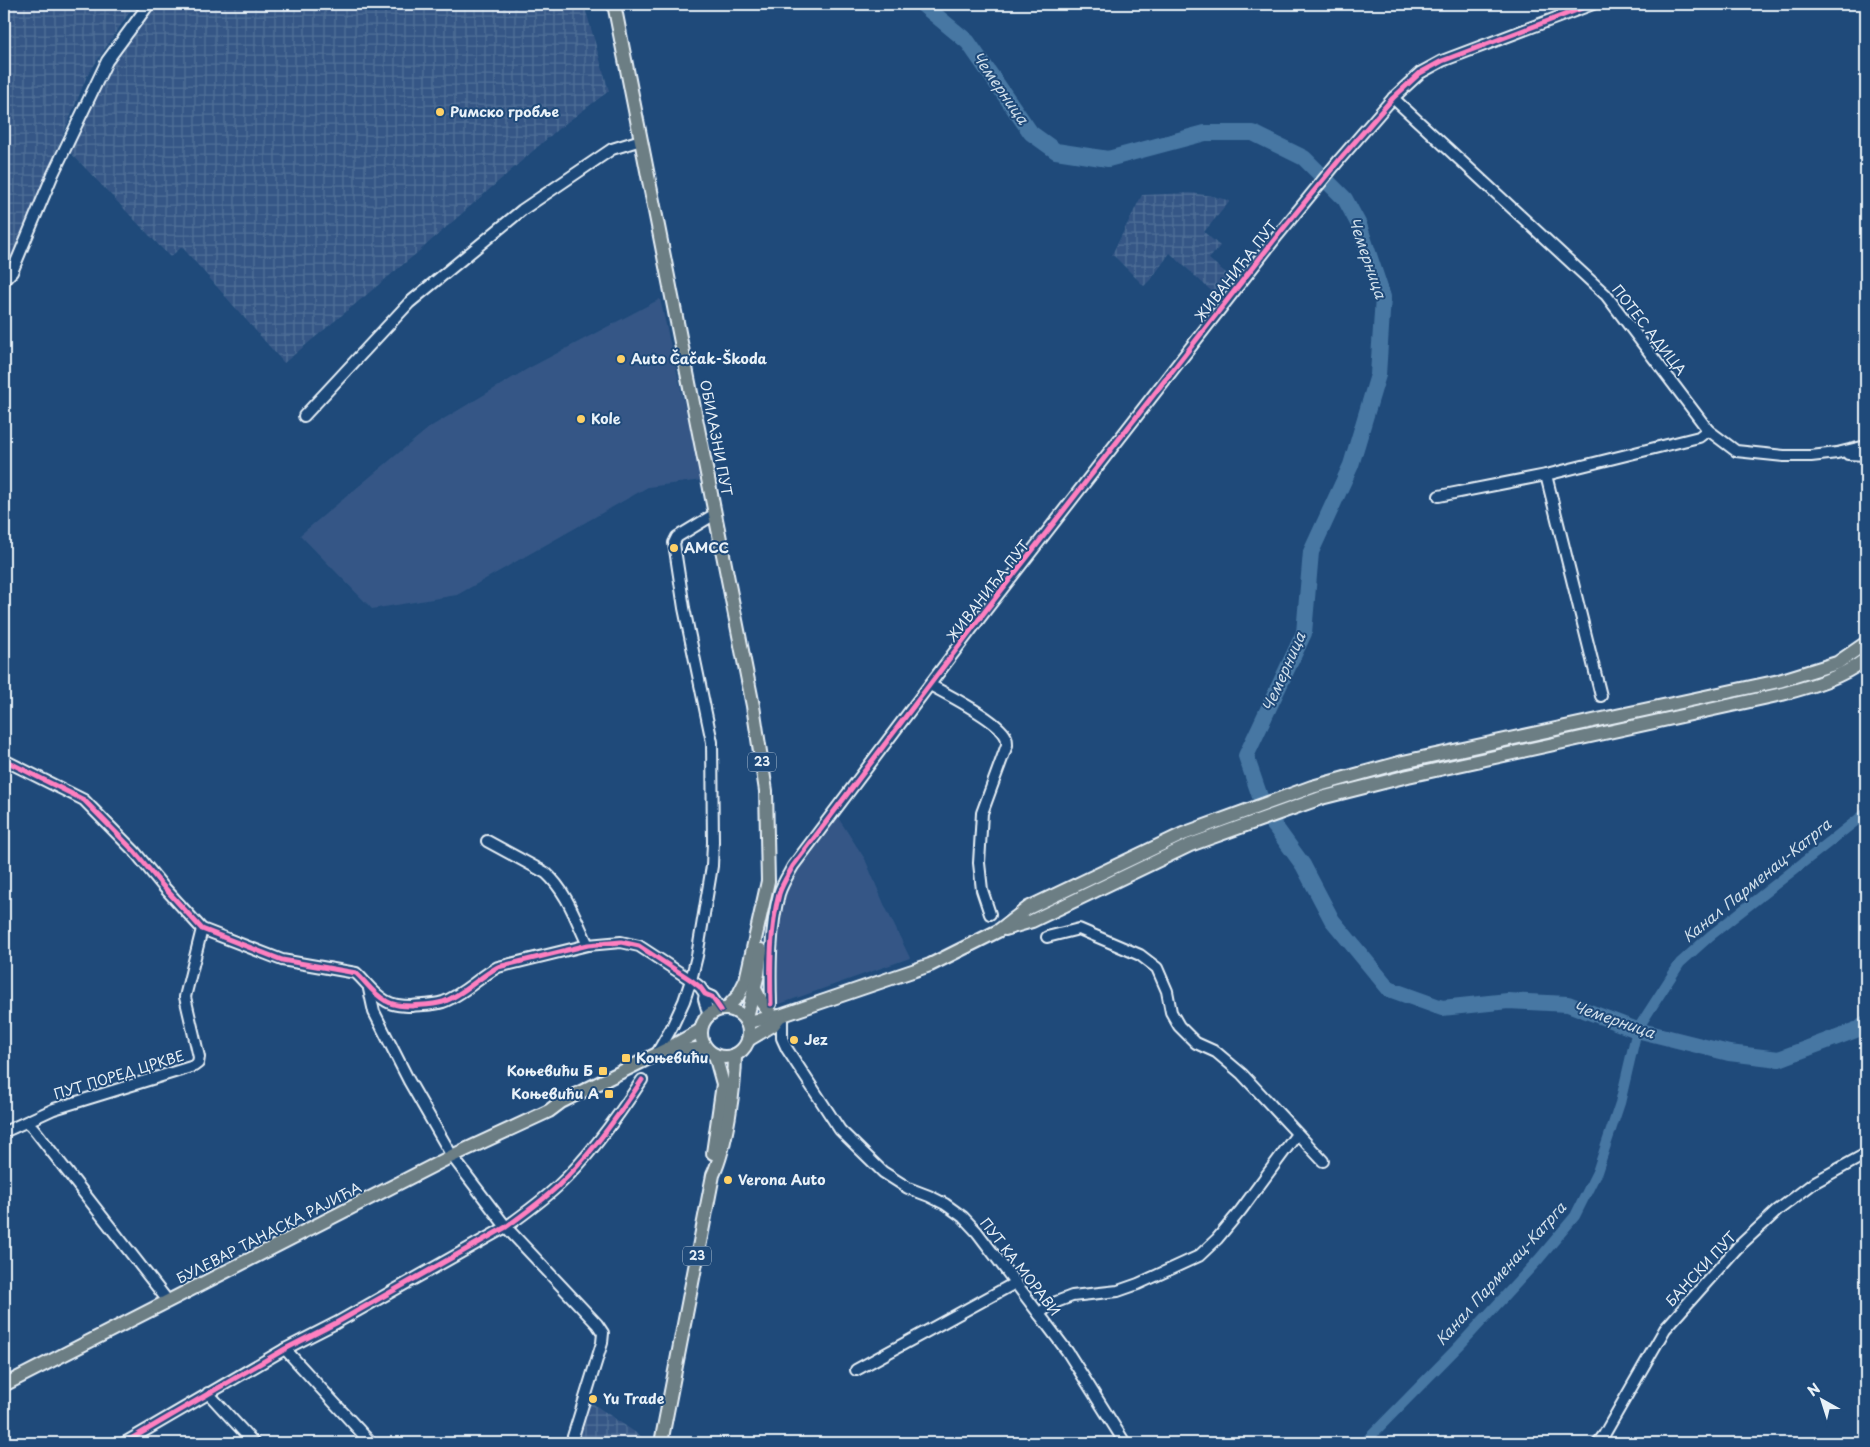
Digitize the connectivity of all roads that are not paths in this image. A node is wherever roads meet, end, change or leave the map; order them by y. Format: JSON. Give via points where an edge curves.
{"nodes":[{"id":1,"x":149,"y":4,"type":"edge"},
{"id":2,"x":614,"y":4,"type":"edge"},
{"id":3,"x":1593,"y":4,"type":"edge"},
{"id":4,"x":1394,"y":98,"type":"junction"},
{"id":5,"x":641,"y":140,"type":"junction"},
{"id":6,"x":4,"y":280,"type":"edge"},
{"id":7,"x":304,"y":416,"type":"dead end"},
{"id":8,"x":1708,"y":430,"type":"junction"},
{"id":9,"x":1866,"y":446,"type":"edge"},
{"id":10,"x":1837,"y":453,"type":"junction"},
{"id":11,"x":1866,"y":455,"type":"edge"},
{"id":12,"x":1546,"y":475,"type":"junction"},
{"id":13,"x":1439,"y":496,"type":"dead end"},
{"id":14,"x":715,"y":514,"type":"junction"},
{"id":15,"x":1866,"y":643,"type":"edge"},
{"id":16,"x":1866,"y":659,"type":"edge"},
{"id":17,"x":930,"y":685,"type":"junction"},
{"id":18,"x":1601,"y":696,"type":"dead end"},
{"id":19,"x":4,"y":760,"type":"edge"},
{"id":20,"x":487,"y":841,"type":"dead end"},
{"id":21,"x":773,"y":888,"type":"junction"},
{"id":22,"x":990,"y":914,"type":"dead end"},
{"id":23,"x":202,"y":929,"type":"junction"},
{"id":24,"x":998,"y":931,"type":"junction"},
{"id":25,"x":1047,"y":937,"type":"dead end"},
{"id":26,"x":588,"y":945,"type":"junction"},
{"id":27,"x":690,"y":980,"type":"junction"},
{"id":28,"x":754,"y":987,"type":"junction"},
{"id":29,"x":369,"y":989,"type":"junction"},
{"id":30,"x":705,"y":994,"type":"junction"},
{"id":31,"x":771,"y":1004,"type":"dead end"},
{"id":32,"x":724,"y":1009,"type":"junction"},
{"id":33,"x":709,"y":1016,"type":"junction"},
{"id":34,"x":778,"y":1016,"type":"junction"},
{"id":35,"x":746,"y":1021,"type":"junction"},
{"id":36,"x":701,"y":1030,"type":"junction"},
{"id":37,"x":748,"y":1040,"type":"junction"},
{"id":38,"x":711,"y":1051,"type":"junction"},
{"id":39,"x":736,"y":1055,"type":"junction"},
{"id":40,"x":656,"y":1058,"type":"junction"},
{"id":41,"x":642,"y":1080,"type":"dead end"},
{"id":42,"x":27,"y":1122,"type":"junction"},
{"id":43,"x":4,"y":1132,"type":"edge"},
{"id":44,"x":1297,"y":1134,"type":"junction"},
{"id":45,"x":1866,"y":1154,"type":"edge"},
{"id":46,"x":452,"y":1156,"type":"junction"},
{"id":47,"x":1323,"y":1161,"type":"dead end"},
{"id":48,"x":712,"y":1175,"type":"junction"},
{"id":49,"x":506,"y":1227,"type":"junction"},
{"id":50,"x":1015,"y":1283,"type":"junction"},
{"id":51,"x":168,"y":1301,"type":"junction"},
{"id":52,"x":1039,"y":1314,"type":"junction"},
{"id":53,"x":285,"y":1349,"type":"junction"},
{"id":54,"x":856,"y":1370,"type":"dead end"},
{"id":55,"x":4,"y":1385,"type":"edge"},
{"id":56,"x":208,"y":1393,"type":"junction"},
{"id":57,"x":124,"y":1443,"type":"edge"},
{"id":58,"x":254,"y":1443,"type":"edge"},
{"id":59,"x":370,"y":1443,"type":"edge"},
{"id":60,"x":571,"y":1443,"type":"edge"},
{"id":61,"x":661,"y":1443,"type":"edge"},
{"id":62,"x":1124,"y":1443,"type":"edge"},
{"id":63,"x":1598,"y":1443,"type":"edge"}],
"edges":[{"from":1,"to":6,"type":"street","via":[[107,61],[53,174],[12,272]]},
{"from":2,"to":5,"type":"main road","name":"ОБИЛАЗНИ ПУТ","number":"23"},
{"from":3,"to":4,"type":"street","name":"ЖИВАНИЋА ПУТ","via":[[1432,65]]},
{"from":4,"to":8,"type":"street","name":"ПОТЕС АДИЦА","via":[[1606,295]]},
{"from":4,"to":17,"type":"street","name":"ЖИВАНИЋА ПУТ","via":[[1290,220]]},
{"from":5,"to":7,"type":"street","via":[[612,149],[522,210],[409,303]]},
{"from":5,"to":14,"type":"main road","name":"ОБИЛАЗНИ ПУТ","number":"23"},
{"from":8,"to":10,"type":"street","name":"ПОТЕС АДИЦА","via":[[1736,451],[1784,456]]},
{"from":8,"to":12,"type":"street","via":[[1699,437]]},
{"from":9,"to":10,"type":"street"},
{"from":10,"to":11,"type":"street"},
{"from":12,"to":13,"type":"street"},
{"from":12,"to":18,"type":"street"},
{"from":14,"to":21,"type":"main road","name":"ОБИЛАЗНИ ПУТ","number":"23","via":[[762,756]]},
{"from":14,"to":27,"type":"street","via":[[677,537],[674,544],[712,742],[712,866]]},
{"from":15,"to":24,"type":"main road","via":[[1837,663],[1786,679],[1403,762],[1312,787],[1182,834],[1028,908]]},
{"from":16,"to":24,"type":"main road","via":[[1844,674],[1782,694],[1321,798],[1190,845],[1032,921]]},
{"from":17,"to":21,"type":"street","name":"ЖИВАНИЋА ПУТ"},
{"from":17,"to":22,"type":"street","via":[[985,718],[1006,738],[1007,745],[982,813],[979,863],[982,890]]},
{"from":19,"to":23,"type":"street","via":[[84,800],[135,852]]},
{"from":20,"to":26,"type":"street","via":[[553,879],[563,892]]},
{"from":21,"to":28,"type":"main road","number":"23"},
{"from":21,"to":31,"type":"street","name":"ЖИВАНИЋА ПУТ"},
{"from":21,"to":32,"type":"main road","number":"23","via":[[742,990]]},
{"from":23,"to":29,"type":"street","via":[[282,960],[356,973]]},
{"from":23,"to":42,"type":"street","name":"ПУТ ПОРЕД ЦРКВЕ","via":[[184,997],[198,1063],[54,1109]]},
{"from":24,"to":34,"type":"main road","via":[[930,965]]},
{"from":25,"to":44,"type":"street","via":[[1079,929],[1140,955],[1157,968],[1167,991],[1171,1012],[1180,1026],[1196,1043],[1216,1052],[1242,1074]]},
{"from":26,"to":27,"type":"street","via":[[621,942],[639,946]]},
{"from":26,"to":29,"type":"street","via":[[498,967],[444,1002],[402,1006],[388,1002]]},
{"from":27,"to":30,"type":"street"},
{"from":27,"to":40,"type":"street"},
{"from":28,"to":34,"type":"main road","via":[[762,1004]]},
{"from":28,"to":35,"type":"main road","number":"23"},
{"from":29,"to":46,"type":"street","via":[[374,1012]]},
{"from":30,"to":32,"type":"street"},
{"from":30,"to":33,"type":"street"},
{"from":32,"to":33,"type":"main road","number":"23"},
{"from":32,"to":35,"type":"main road","via":[[739,1013]]},
{"from":33,"to":36,"type":"main road"},
{"from":34,"to":35,"type":"main road"},
{"from":34,"to":37,"type":"main road","via":[[773,1026]]},
{"from":34,"to":50,"type":"street","name":"ПУТ КА МОРАВИ","via":[[787,1049],[840,1130],[883,1172],[908,1188],[945,1204],[963,1218]]},
{"from":35,"to":37,"type":"main road","number":"23"},
{"from":36,"to":38,"type":"main road","number":"23","via":[[702,1041]]},
{"from":36,"to":40,"type":"main road"},
{"from":37,"to":39,"type":"main road"},
{"from":38,"to":39,"type":"main road","via":[[727,1057]]},
{"from":38,"to":40,"type":"main road","via":[[677,1052]]},
{"from":38,"to":48,"type":"main road","number":"23","via":[[723,1084]]},
{"from":39,"to":48,"type":"main road","number":"23","via":[[726,1129],[718,1165]]},
{"from":40,"to":46,"type":"main road","name":"БУЛЕВАР ТАНАСКА РАЈИЋА","via":[[571,1104]]},
{"from":41,"to":49,"type":"street","via":[[559,1186]]},
{"from":42,"to":43,"type":"street","name":"ПУТ ПОРЕД ЦРКВЕ"},
{"from":42,"to":51,"type":"street"},
{"from":44,"to":47,"type":"street"},
{"from":44,"to":52,"type":"street","via":[[1241,1210],[1199,1256],[1131,1286],[1072,1296],[1051,1304]]},
{"from":45,"to":63,"type":"street","name":"БАНСКИ ПУТ","via":[[1815,1182],[1778,1210],[1737,1248],[1665,1329]]},
{"from":46,"to":49,"type":"street"},
{"from":46,"to":51,"type":"main road","name":"БУЛЕВАР ТАНАСКА РАЈИЋА"},
{"from":48,"to":61,"type":"main road","number":"23"},
{"from":49,"to":53,"type":"street"},
{"from":49,"to":60,"type":"street","via":[[603,1333]]},
{"from":50,"to":52,"type":"street","name":"ПУТ КА МОРАВИ"},
{"from":50,"to":54,"type":"street"},
{"from":51,"to":55,"type":"main road","name":"БУЛЕВАР ТАНАСКА РАЈИЋА"},
{"from":52,"to":62,"type":"street","name":"ПУТ КА МОРАВИ","via":[[1067,1351]]},
{"from":53,"to":56,"type":"street"},
{"from":53,"to":59,"type":"street"},
{"from":56,"to":57,"type":"street"},
{"from":56,"to":58,"type":"street"}]}
